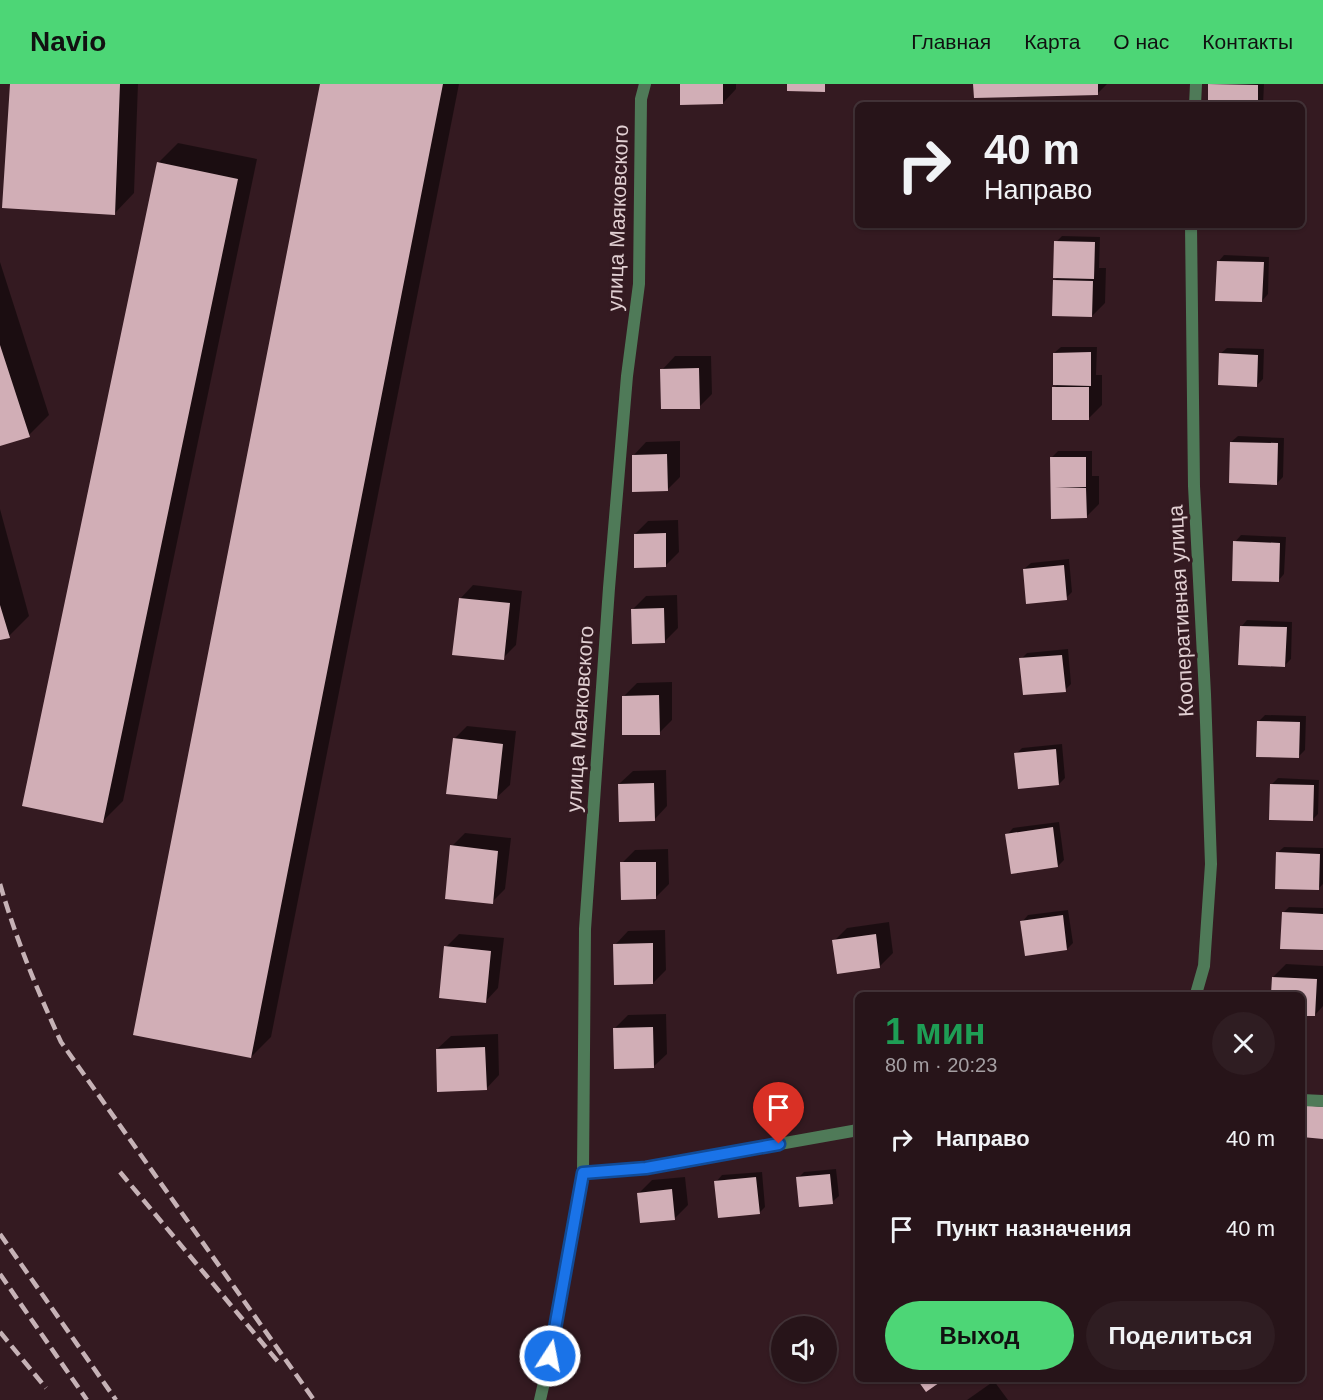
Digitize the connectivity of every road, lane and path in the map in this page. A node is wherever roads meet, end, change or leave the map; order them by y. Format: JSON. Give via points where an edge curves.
{"nodes":[{"id":1,"x":645,"y":84,"type":"edge"},
{"id":2,"x":1196,"y":84,"type":"edge"},
{"id":3,"x":1195,"y":102,"type":"edge"},
{"id":4,"x":1191,"y":228,"type":"edge"},
{"id":5,"x":1197,"y":992,"type":"edge"},
{"id":6,"x":1305,"y":1100,"type":"edge"},
{"id":7,"x":1323,"y":1101,"type":"edge"},
{"id":8,"x":855,"y":1131,"type":"edge"},
{"id":9,"x":583,"y":1173,"type":"junction"},
{"id":10,"x":540,"y":1400,"type":"edge"}],
"edges":[{"from":1,"to":9,"type":"street","name":"улица Маяковского","via":[[641,99],[639,284],[620,459],[585,929]]},
{"from":2,"to":3,"type":"street"},
{"from":4,"to":5,"type":"street","name":"Кооперативная улица","via":[[1194,486],[1211,864],[1204,966]]},
{"from":6,"to":7,"type":"street"},
{"from":8,"to":9,"type":"street","via":[[646,1168]]},
{"from":9,"to":10,"type":"street","name":"улица Маяковского"}]}
